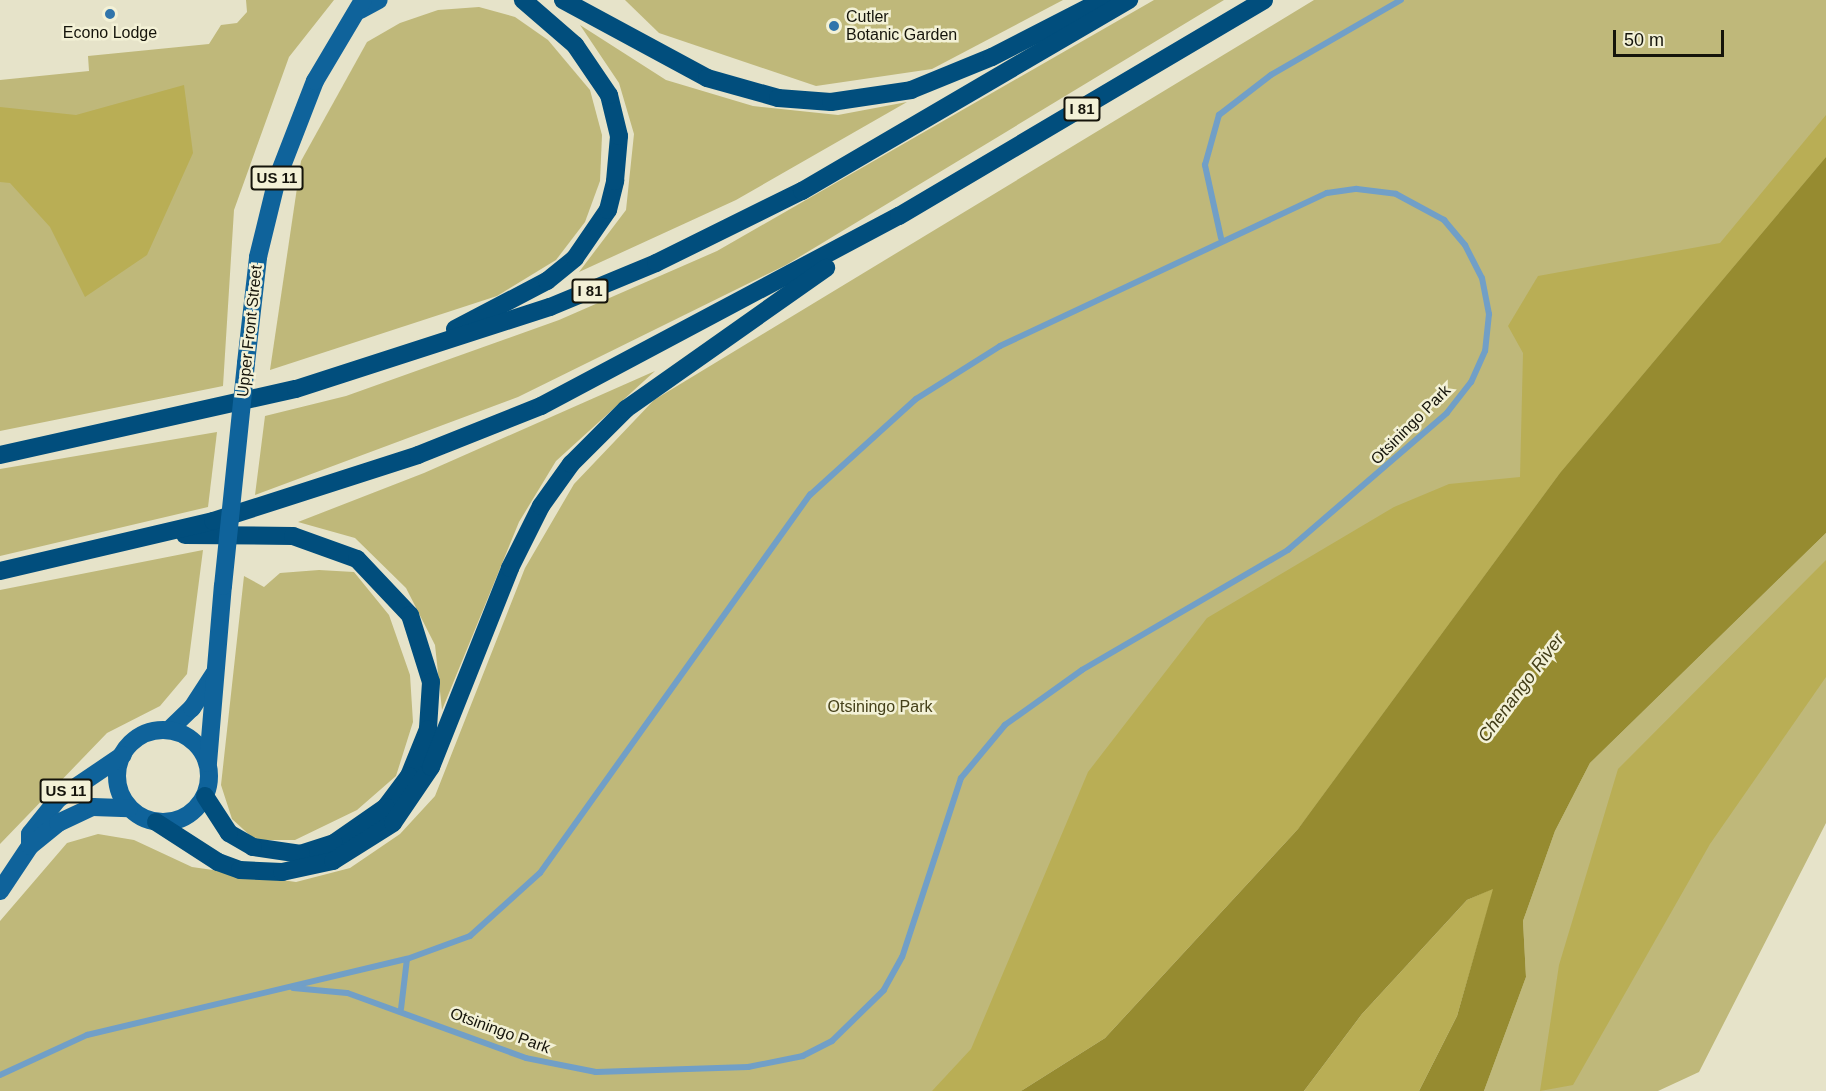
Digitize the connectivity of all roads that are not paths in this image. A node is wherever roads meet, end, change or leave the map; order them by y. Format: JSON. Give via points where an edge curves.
{"nodes":[{"id":1,"x":379,"y":0,"type":"edge"},
{"id":2,"x":523,"y":0,"type":"edge"},
{"id":3,"x":563,"y":0,"type":"edge"},
{"id":4,"x":1103,"y":0,"type":"edge"},
{"id":5,"x":1129,"y":0,"type":"edge"},
{"id":6,"x":1264,"y":0,"type":"edge"},
{"id":7,"x":1401,"y":0,"type":"edge"},
{"id":8,"x":362,"y":5,"type":"edge"},
{"id":9,"x":899,"y":216,"type":"junction"},
{"id":10,"x":1221,"y":238,"type":"junction"},
{"id":11,"x":401,"y":358,"type":"junction"},
{"id":12,"x":0,"y":455,"type":"edge"},
{"id":13,"x":153,"y":536,"type":"junction"},
{"id":14,"x":0,"y":571,"type":"edge"},
{"id":15,"x":214,"y":674,"type":"junction"},
{"id":16,"x":169,"y":730,"type":"junction"},
{"id":17,"x":123,"y":754,"type":"junction"},
{"id":18,"x":208,"y":763,"type":"junction"},
{"id":19,"x":205,"y":796,"type":"junction"},
{"id":20,"x":129,"y":807,"type":"junction"},
{"id":21,"x":156,"y":822,"type":"junction"},
{"id":22,"x":30,"y":846,"type":"junction"},
{"id":23,"x":0,"y":891,"type":"edge"},
{"id":24,"x":407,"y":959,"type":"junction"},
{"id":25,"x":292,"y":988,"type":"junction"},
{"id":26,"x":401,"y":1009,"type":"junction"},
{"id":27,"x":0,"y":1075,"type":"edge"}],
"edges":[{"from":1,"to":8,"type":"main road","name":"Upper Front Street","number":"US 11"},
{"from":2,"to":11,"type":"highway","via":[[575,45],[609,95],[619,136],[608,210],[575,258],[547,281]]},
{"from":3,"to":4,"type":"highway","via":[[707,78],[778,98],[831,102],[911,90],[993,57]]},
{"from":5,"to":11,"type":"highway","number":"I 81","via":[[900,137],[656,263],[550,307]]},
{"from":6,"to":9,"type":"highway","number":"I 81"},
{"from":7,"to":10,"type":"lane","via":[[1271,75],[1219,115],[1205,165]]},
{"from":8,"to":15,"type":"main road","name":"Upper Front Street","number":"US 11","bridge":true,"via":[[315,81],[277,179],[258,257]]},
{"from":9,"to":13,"type":"highway","number":"I 81","via":[[541,406],[418,455]]},
{"from":9,"to":21,"type":"highway","via":[[685,364],[626,409],[571,464],[541,506],[510,568],[431,767],[393,823],[333,861],[282,872],[240,870],[218,862]]},
{"from":10,"to":24,"type":"lane","name":"Otsiningo Park","via":[[1000,346],[885,424],[810,495],[766,552],[540,873],[470,936]]},
{"from":10,"to":26,"type":"lane","name":"Otsiningo Park","via":[[1327,193],[1357,189],[1396,194],[1425,206],[1455,231],[1482,278],[1489,314],[1479,368],[1447,413],[1316,530],[1072,675],[1005,725],[961,778],[902,957],[866,1012],[832,1041],[783,1062],[635,1074],[526,1058]]},
{"from":11,"to":12,"type":"highway","number":"I 81","via":[[244,403]]},
{"from":13,"to":14,"type":"highway","number":"I 81"},
{"from":13,"to":19,"type":"highway","via":[[293,536],[339,549],[397,595],[427,658],[432,705],[410,776],[386,807],[334,843],[301,854],[253,848],[229,833]]},
{"from":15,"to":16,"type":"main road","name":"Upper Front Street","number":"US 11","via":[[192,708]]},
{"from":15,"to":18,"type":"main road","name":"Upper Front Street","number":"US 11","via":[[218,682]]},
{"from":16,"to":17,"type":"main road","name":"Upper Front Street","number":"US 11","via":[[142,736]]},
{"from":16,"to":18,"type":"main road","via":[[193,740]]},
{"from":17,"to":20,"type":"main road","via":[[118,783]]},
{"from":17,"to":22,"type":"main road","name":"Upper Front Street","number":"US 11","via":[[58,799],[30,834]]},
{"from":18,"to":19,"type":"main road","name":"Upper Front Street","number":"US 11"},
{"from":19,"to":21,"type":"main road","via":[[182,818]]},
{"from":20,"to":21,"type":"main road"},
{"from":20,"to":22,"type":"main road","name":"Upper Front Street","number":"US 11","via":[[80,811]]},
{"from":22,"to":23,"type":"main road","name":"Upper Front Street","number":"US 11"},
{"from":24,"to":25,"type":"lane","name":"Otsiningo Park"},
{"from":24,"to":26,"type":"lane"},
{"from":25,"to":26,"type":"lane","name":"Otsiningo Park","via":[[347,993]]},
{"from":25,"to":27,"type":"lane","name":"Otsiningo Park","via":[[87,1035]]}]}
